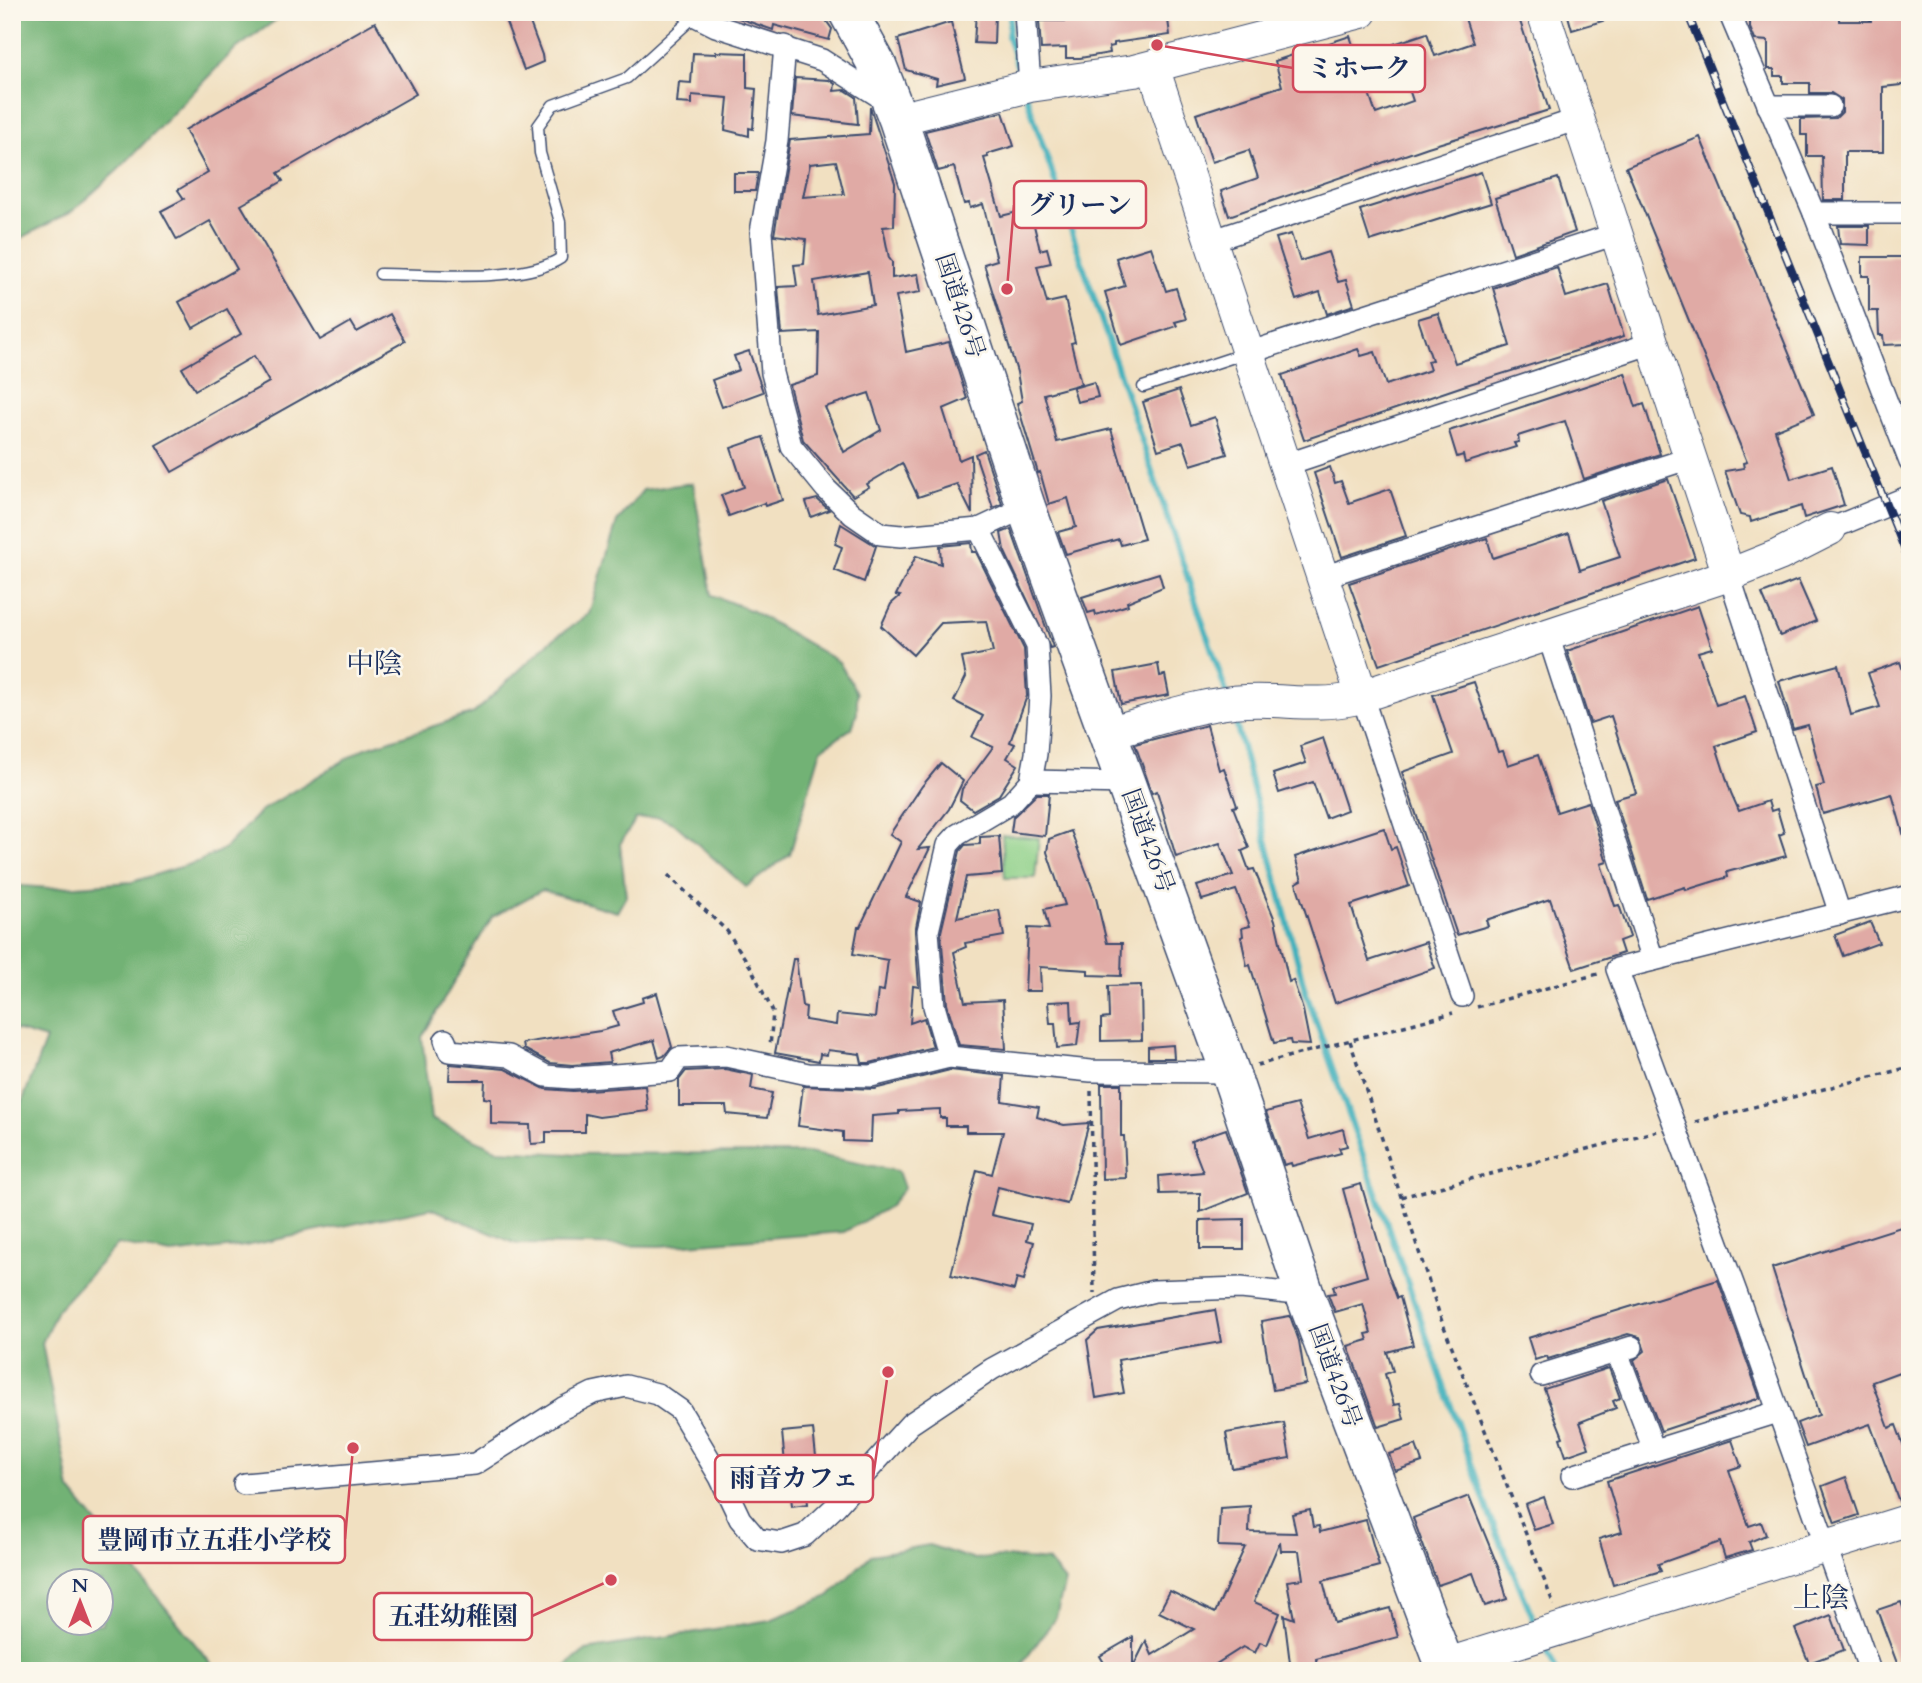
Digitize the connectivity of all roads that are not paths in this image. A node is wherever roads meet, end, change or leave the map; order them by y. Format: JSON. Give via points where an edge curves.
{"nodes":[{"id":1,"x":1025,"y":12,"type":"edge"},
{"id":2,"x":1361,"y":12,"type":"edge"},
{"id":3,"x":1543,"y":12,"type":"edge"},
{"id":4,"x":1729,"y":12,"type":"edge"},
{"id":5,"x":849,"y":13,"type":"edge"},
{"id":6,"x":691,"y":15,"type":"edge"},
{"id":7,"x":1271,"y":24,"type":"edge"},
{"id":8,"x":785,"y":46,"type":"junction"},
{"id":9,"x":1153,"y":67,"type":"junction"},
{"id":10,"x":1030,"y":86,"type":"junction"},
{"id":11,"x":1768,"y":106,"type":"junction"},
{"id":12,"x":1830,"y":106,"type":"dead end"},
{"id":13,"x":895,"y":112,"type":"junction"},
{"id":14,"x":1578,"y":120,"type":"junction"},
{"id":15,"x":1814,"y":213,"type":"junction"},
{"id":16,"x":1910,"y":213,"type":"edge"},
{"id":17,"x":1616,"y":234,"type":"junction"},
{"id":18,"x":1211,"y":242,"type":"junction"},
{"id":19,"x":380,"y":274,"type":"dead end"},
{"id":20,"x":1652,"y":344,"type":"junction"},
{"id":21,"x":1248,"y":353,"type":"junction"},
{"id":22,"x":1143,"y":387,"type":"dead end"},
{"id":23,"x":1690,"y":458,"type":"junction"},
{"id":24,"x":1910,"y":462,"type":"edge"},
{"id":25,"x":1285,"y":465,"type":"junction"},
{"id":26,"x":1910,"y":496,"type":"edge"},
{"id":27,"x":1026,"y":506,"type":"junction"},
{"id":28,"x":979,"y":529,"type":"junction"},
{"id":29,"x":1830,"y":529,"type":"joint"},
{"id":30,"x":1729,"y":575,"type":"junction"},
{"id":31,"x":1323,"y":577,"type":"junction"},
{"id":32,"x":1548,"y":635,"type":"junction"},
{"id":33,"x":1362,"y":696,"type":"junction"},
{"id":34,"x":1110,"y":732,"type":"junction"},
{"id":35,"x":1031,"y":781,"type":"junction"},
{"id":36,"x":1128,"y":783,"type":"junction"},
{"id":37,"x":1910,"y":896,"type":"edge"},
{"id":38,"x":1840,"y":914,"type":"junction"},
{"id":39,"x":1653,"y":960,"type":"junction"},
{"id":40,"x":1462,"y":996,"type":"dead end"},
{"id":41,"x":445,"y":1040,"type":"dead end"},
{"id":42,"x":950,"y":1057,"type":"junction"},
{"id":43,"x":1230,"y":1072,"type":"junction"},
{"id":44,"x":1305,"y":1295,"type":"junction"},
{"id":45,"x":1541,"y":1375,"type":"dead end"},
{"id":46,"x":1777,"y":1412,"type":"junction"},
{"id":47,"x":1654,"y":1450,"type":"junction"},
{"id":48,"x":1572,"y":1476,"type":"dead end"},
{"id":49,"x":244,"y":1483,"type":"dead end"},
{"id":50,"x":1910,"y":1520,"type":"edge"},
{"id":51,"x":1825,"y":1547,"type":"junction"},
{"id":52,"x":1438,"y":1669,"type":"edge"},
{"id":53,"x":1870,"y":1671,"type":"edge"}],
"edges":[{"from":1,"to":10,"type":"street"},
{"from":2,"to":7,"type":"street"},
{"from":3,"to":14,"type":"street"},
{"from":4,"to":11,"type":"street"},
{"from":5,"to":13,"type":"highway","name":"国道426号"},
{"from":6,"to":8,"type":"street"},
{"from":6,"to":19,"type":"lane","via":[[627,78],[553,105],[538,126],[540,153],[560,222],[561,258],[546,268],[505,274]]},
{"from":7,"to":9,"type":"street"},
{"from":8,"to":13,"type":"street","via":[[837,67]]},
{"from":8,"to":28,"type":"street","via":[[777,141],[761,232],[772,373],[792,446],[852,514],[881,534]]},
{"from":9,"to":10,"type":"street"},
{"from":9,"to":18,"type":"street"},
{"from":10,"to":13,"type":"street"},
{"from":11,"to":12,"type":"street"},
{"from":11,"to":15,"type":"street"},
{"from":13,"to":27,"type":"highway","name":"国道426号"},
{"from":14,"to":17,"type":"street"},
{"from":14,"to":18,"type":"street"},
{"from":15,"to":16,"type":"street"},
{"from":15,"to":24,"type":"street"},
{"from":17,"to":20,"type":"street"},
{"from":17,"to":21,"type":"street"},
{"from":18,"to":21,"type":"street"},
{"from":20,"to":23,"type":"street"},
{"from":20,"to":25,"type":"street"},
{"from":21,"to":22,"type":"lane"},
{"from":21,"to":25,"type":"street"},
{"from":23,"to":30,"type":"street"},
{"from":23,"to":31,"type":"street"},
{"from":25,"to":31,"type":"street"},
{"from":26,"to":29,"type":"street"},
{"from":27,"to":28,"type":"street"},
{"from":27,"to":34,"type":"highway","name":"国道426号"},
{"from":28,"to":35,"type":"street","via":[[1037,646],[1040,696]]},
{"from":29,"to":30,"type":"street"},
{"from":30,"to":32,"type":"street"},
{"from":30,"to":38,"type":"street"},
{"from":31,"to":33,"type":"street"},
{"from":32,"to":33,"type":"street"},
{"from":32,"to":39,"type":"street"},
{"from":33,"to":34,"type":"street","via":[[1320,705],[1228,702]]},
{"from":33,"to":40,"type":"street"},
{"from":34,"to":36,"type":"highway","name":"国道426号"},
{"from":35,"to":36,"type":"street"},
{"from":35,"to":42,"type":"street","via":[[1011,803],[948,845],[928,931],[934,1006]]},
{"from":36,"to":43,"type":"highway","name":"国道426号"},
{"from":37,"to":38,"type":"street"},
{"from":38,"to":39,"type":"street"},
{"from":39,"to":46,"type":"street","via":[[1617,969]]},
{"from":41,"to":42,"type":"street","via":[[449,1051],[509,1056],[546,1076],[559,1077],[670,1071],[679,1058],[726,1056],[808,1074],[872,1076]]},
{"from":42,"to":43,"type":"street","via":[[1091,1071]]},
{"from":43,"to":44,"type":"highway","name":"国道426号"},
{"from":44,"to":49,"type":"street","via":[[1216,1289],[1135,1293],[1118,1300],[992,1368],[910,1424],[805,1535],[781,1543],[757,1539],[740,1519],[680,1410],[657,1394],[626,1386],[563,1408],[475,1464]]},
{"from":44,"to":52,"type":"highway","name":"国道426号"},
{"from":45,"to":47,"type":"street","via":[[1625,1349]]},
{"from":46,"to":47,"type":"street"},
{"from":46,"to":51,"type":"street"},
{"from":47,"to":48,"type":"street"},
{"from":50,"to":51,"type":"street"},
{"from":51,"to":52,"type":"street"},
{"from":51,"to":53,"type":"street"}]}
